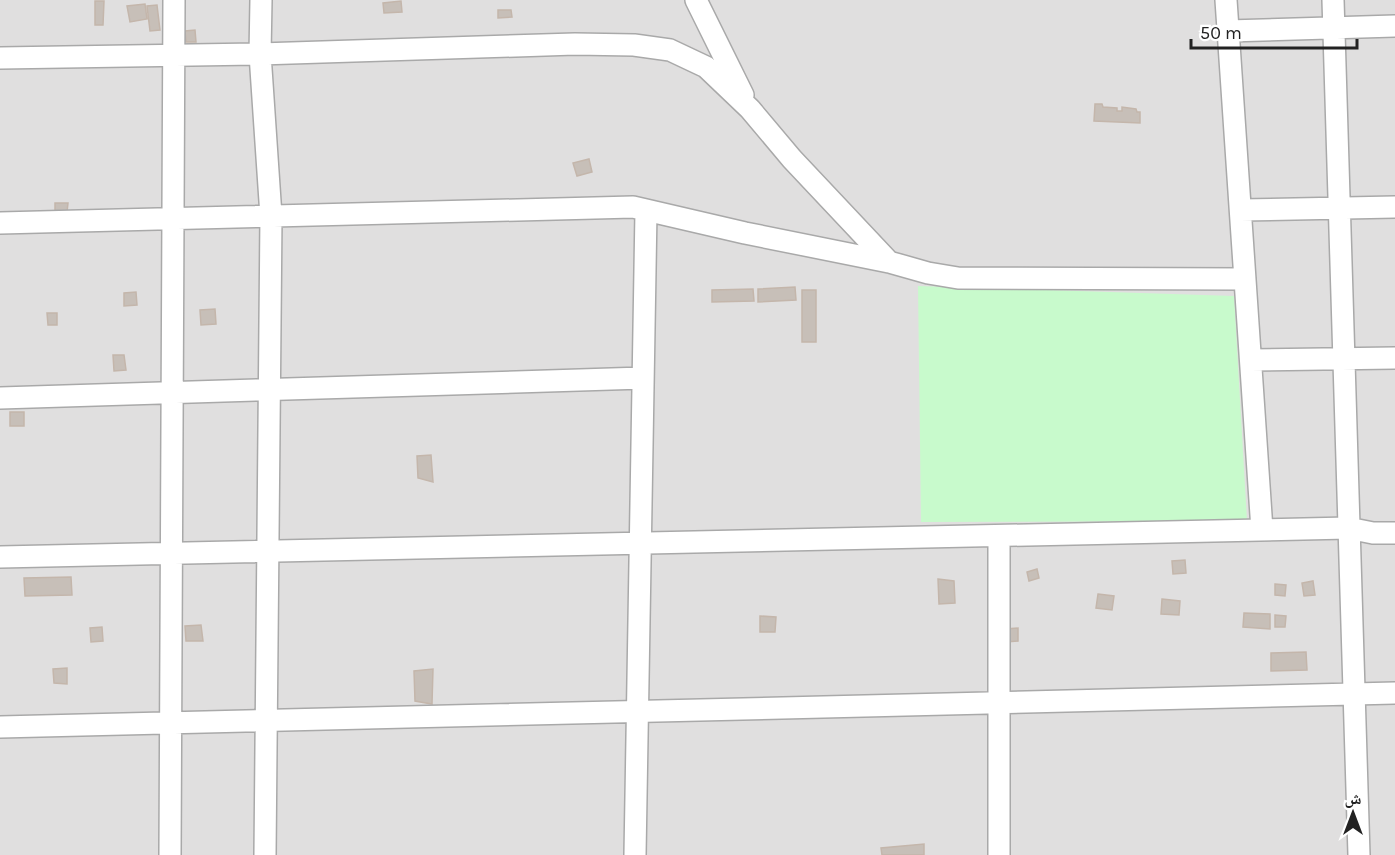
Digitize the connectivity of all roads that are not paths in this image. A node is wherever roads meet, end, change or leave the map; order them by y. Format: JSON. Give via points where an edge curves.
{"nodes":[{"id":1,"x":174,"y":0,"type":"edge"},
{"id":2,"x":261,"y":0,"type":"edge"},
{"id":3,"x":696,"y":0,"type":"edge"},
{"id":4,"x":1226,"y":0,"type":"edge"},
{"id":5,"x":1333,"y":0,"type":"edge"},
{"id":6,"x":1395,"y":26,"type":"edge"},
{"id":7,"x":1333,"y":28,"type":"junction"},
{"id":8,"x":1228,"y":31,"type":"junction"},
{"id":9,"x":174,"y":54,"type":"junction"},
{"id":10,"x":260,"y":54,"type":"junction"},
{"id":11,"x":0,"y":58,"type":"edge"},
{"id":12,"x":750,"y":109,"type":"junction"},
{"id":13,"x":1395,"y":207,"type":"edge"},
{"id":14,"x":1339,"y":208,"type":"junction"},
{"id":15,"x":1241,"y":210,"type":"junction"},
{"id":16,"x":646,"y":211,"type":"junction"},
{"id":17,"x":271,"y":216,"type":"junction"},
{"id":18,"x":173,"y":219,"type":"junction"},
{"id":19,"x":0,"y":223,"type":"edge"},
{"id":20,"x":890,"y":262,"type":"junction"},
{"id":21,"x":1245,"y":279,"type":"junction"},
{"id":22,"x":1343,"y":358,"type":"junction"},
{"id":23,"x":1395,"y":358,"type":"edge"},
{"id":24,"x":1251,"y":360,"type":"junction"},
{"id":25,"x":643,"y":378,"type":"junction"},
{"id":26,"x":269,"y":391,"type":"junction"},
{"id":27,"x":172,"y":394,"type":"junction"},
{"id":28,"x":0,"y":399,"type":"edge"},
{"id":29,"x":1348,"y":528,"type":"junction"},
{"id":30,"x":1262,"y":530,"type":"junction"},
{"id":31,"x":1395,"y":533,"type":"edge"},
{"id":32,"x":999,"y":536,"type":"junction"},
{"id":33,"x":640,"y":543,"type":"junction"},
{"id":34,"x":268,"y":551,"type":"junction"},
{"id":35,"x":171,"y":553,"type":"junction"},
{"id":36,"x":0,"y":557,"type":"edge"},
{"id":37,"x":1395,"y":693,"type":"edge"},
{"id":38,"x":1354,"y":694,"type":"junction"},
{"id":39,"x":999,"y":703,"type":"junction"},
{"id":40,"x":638,"y":711,"type":"junction"},
{"id":41,"x":266,"y":720,"type":"junction"},
{"id":42,"x":171,"y":723,"type":"junction"},
{"id":43,"x":0,"y":727,"type":"edge"},
{"id":44,"x":170,"y":855,"type":"edge"},
{"id":45,"x":265,"y":855,"type":"edge"},
{"id":46,"x":635,"y":855,"type":"edge"},
{"id":47,"x":999,"y":855,"type":"edge"},
{"id":48,"x":1359,"y":855,"type":"edge"}],
"edges":[{"from":1,"to":9,"type":"street"},
{"from":2,"to":10,"type":"street"},
{"from":3,"to":12,"type":"street"},
{"from":4,"to":8,"type":"street"},
{"from":5,"to":7,"type":"street"},
{"from":6,"to":7,"type":"street"},
{"from":7,"to":8,"type":"street"},
{"from":7,"to":14,"type":"street"},
{"from":8,"to":15,"type":"street"},
{"from":9,"to":10,"type":"street"},
{"from":9,"to":11,"type":"street"},
{"from":9,"to":18,"type":"street"},
{"from":10,"to":12,"type":"street","via":[[634,45],[670,50],[706,67]]},
{"from":10,"to":17,"type":"street"},
{"from":12,"to":20,"type":"street"},
{"from":13,"to":14,"type":"street"},
{"from":14,"to":15,"type":"street"},
{"from":14,"to":22,"type":"street"},
{"from":15,"to":21,"type":"street"},
{"from":16,"to":17,"type":"street","via":[[633,207]]},
{"from":16,"to":20,"type":"street"},
{"from":16,"to":25,"type":"street"},
{"from":17,"to":18,"type":"street"},
{"from":17,"to":26,"type":"street"},
{"from":18,"to":19,"type":"street"},
{"from":18,"to":27,"type":"street"},
{"from":20,"to":21,"type":"street","via":[[958,278]]},
{"from":21,"to":24,"type":"street"},
{"from":22,"to":23,"type":"street"},
{"from":22,"to":24,"type":"street"},
{"from":22,"to":29,"type":"street"},
{"from":24,"to":30,"type":"street"},
{"from":25,"to":26,"type":"street"},
{"from":25,"to":33,"type":"street"},
{"from":26,"to":27,"type":"street"},
{"from":26,"to":34,"type":"street"},
{"from":27,"to":28,"type":"street"},
{"from":27,"to":35,"type":"street"},
{"from":29,"to":30,"type":"street"},
{"from":29,"to":31,"type":"street"},
{"from":29,"to":38,"type":"street"},
{"from":30,"to":32,"type":"street"},
{"from":32,"to":33,"type":"street"},
{"from":32,"to":39,"type":"street"},
{"from":33,"to":34,"type":"street"},
{"from":33,"to":40,"type":"street"},
{"from":34,"to":35,"type":"street"},
{"from":34,"to":41,"type":"street"},
{"from":35,"to":36,"type":"street"},
{"from":35,"to":42,"type":"street"},
{"from":37,"to":38,"type":"street"},
{"from":38,"to":39,"type":"street"},
{"from":38,"to":48,"type":"street"},
{"from":39,"to":40,"type":"street"},
{"from":39,"to":47,"type":"street"},
{"from":40,"to":41,"type":"street"},
{"from":40,"to":46,"type":"street"},
{"from":41,"to":42,"type":"street"},
{"from":41,"to":45,"type":"street"},
{"from":42,"to":43,"type":"street"},
{"from":42,"to":44,"type":"street"}]}
